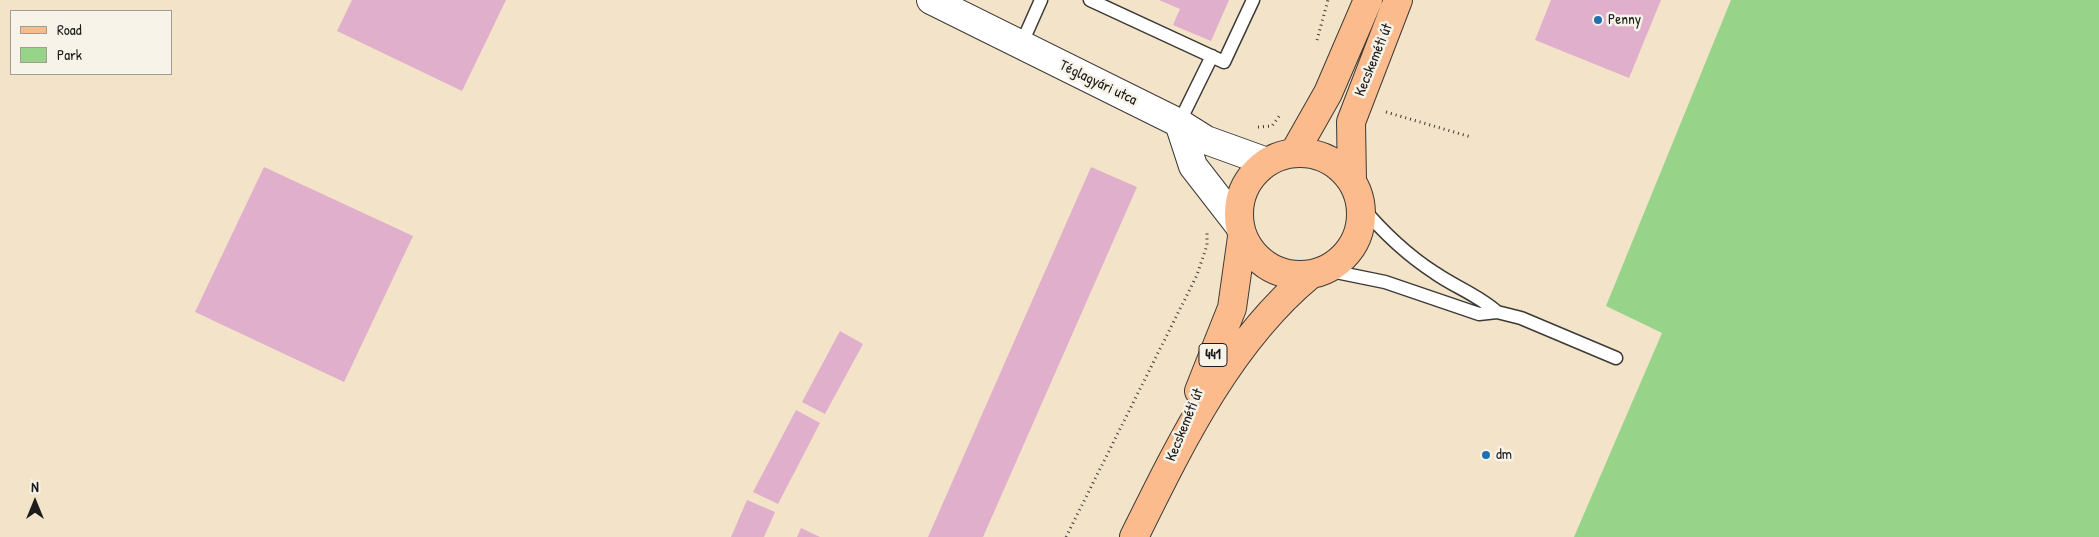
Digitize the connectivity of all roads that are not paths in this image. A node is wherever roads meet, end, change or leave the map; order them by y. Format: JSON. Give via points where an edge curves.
{"nodes":[{"id":1,"x":931,"y":0,"type":"edge"},
{"id":2,"x":1041,"y":0,"type":"edge"},
{"id":3,"x":1090,"y":0,"type":"edge"},
{"id":4,"x":1253,"y":0,"type":"edge"},
{"id":5,"x":1368,"y":0,"type":"edge"},
{"id":6,"x":1398,"y":0,"type":"edge"},
{"id":7,"x":1021,"y":45,"type":"junction"},
{"id":8,"x":1212,"y":56,"type":"junction"},
{"id":9,"x":1179,"y":123,"type":"junction"},
{"id":10,"x":1294,"y":153,"type":"junction"},
{"id":11,"x":1267,"y":162,"type":"junction"},
{"id":12,"x":1356,"y":194,"type":"junction"},
{"id":13,"x":1240,"y":230,"type":"junction"},
{"id":14,"x":1318,"y":272,"type":"junction"},
{"id":15,"x":1497,"y":312,"type":"junction"},
{"id":16,"x":1616,"y":358,"type":"dead end"},
{"id":17,"x":1168,"y":469,"type":"junction"},
{"id":18,"x":1134,"y":537,"type":"edge"}],
"edges":[{"from":1,"to":7,"type":"street","name":"Téglagyári utca"},
{"from":2,"to":7,"type":"lane"},
{"from":3,"to":8,"type":"lane"},
{"from":4,"to":8,"type":"lane","via":[[1224,62]]},
{"from":5,"to":10,"type":"main road","name":"Kecskeméti út","via":[[1328,93]]},
{"from":6,"to":12,"type":"main road","name":"Kecskeméti út","number":"441","via":[[1351,122]]},
{"from":7,"to":9,"type":"street","name":"Téglagyári utca"},
{"from":8,"to":9,"type":"lane"},
{"from":9,"to":11,"type":"street","name":"Téglagyári utca","via":[[1206,140]]},
{"from":9,"to":13,"type":"street","via":[[1193,166]]},
{"from":10,"to":11,"type":"main road","name":"Kecskeméti út","number":"441"},
{"from":10,"to":12,"type":"main road","name":"Kecskeméti út","number":"441","via":[[1307,153],[1333,162]]},
{"from":11,"to":13,"type":"main road","name":"Kecskeméti út","number":"441","via":[[1256,170],[1244,188],[1238,209]]},
{"from":12,"to":14,"type":"main road","name":"Kecskeméti út","number":"441","via":[[1361,220],[1353,244],[1342,258]]},
{"from":12,"to":15,"type":"lane","via":[[1380,228],[1434,273],[1484,301]]},
{"from":13,"to":14,"type":"main road","via":[[1249,250],[1270,268],[1283,273]]},
{"from":13,"to":17,"type":"main road","name":"Kecskeméti út","number":"441","via":[[1232,308]]},
{"from":14,"to":15,"type":"lane","via":[[1385,282],[1479,314]]},
{"from":14,"to":17,"type":"main road","name":"Kecskeméti út","number":"441","via":[[1284,296],[1257,329],[1220,380]]},
{"from":15,"to":16,"type":"lane","via":[[1521,318]]},
{"from":17,"to":18,"type":"main road","name":"Kecskeméti út","number":"441"}]}
